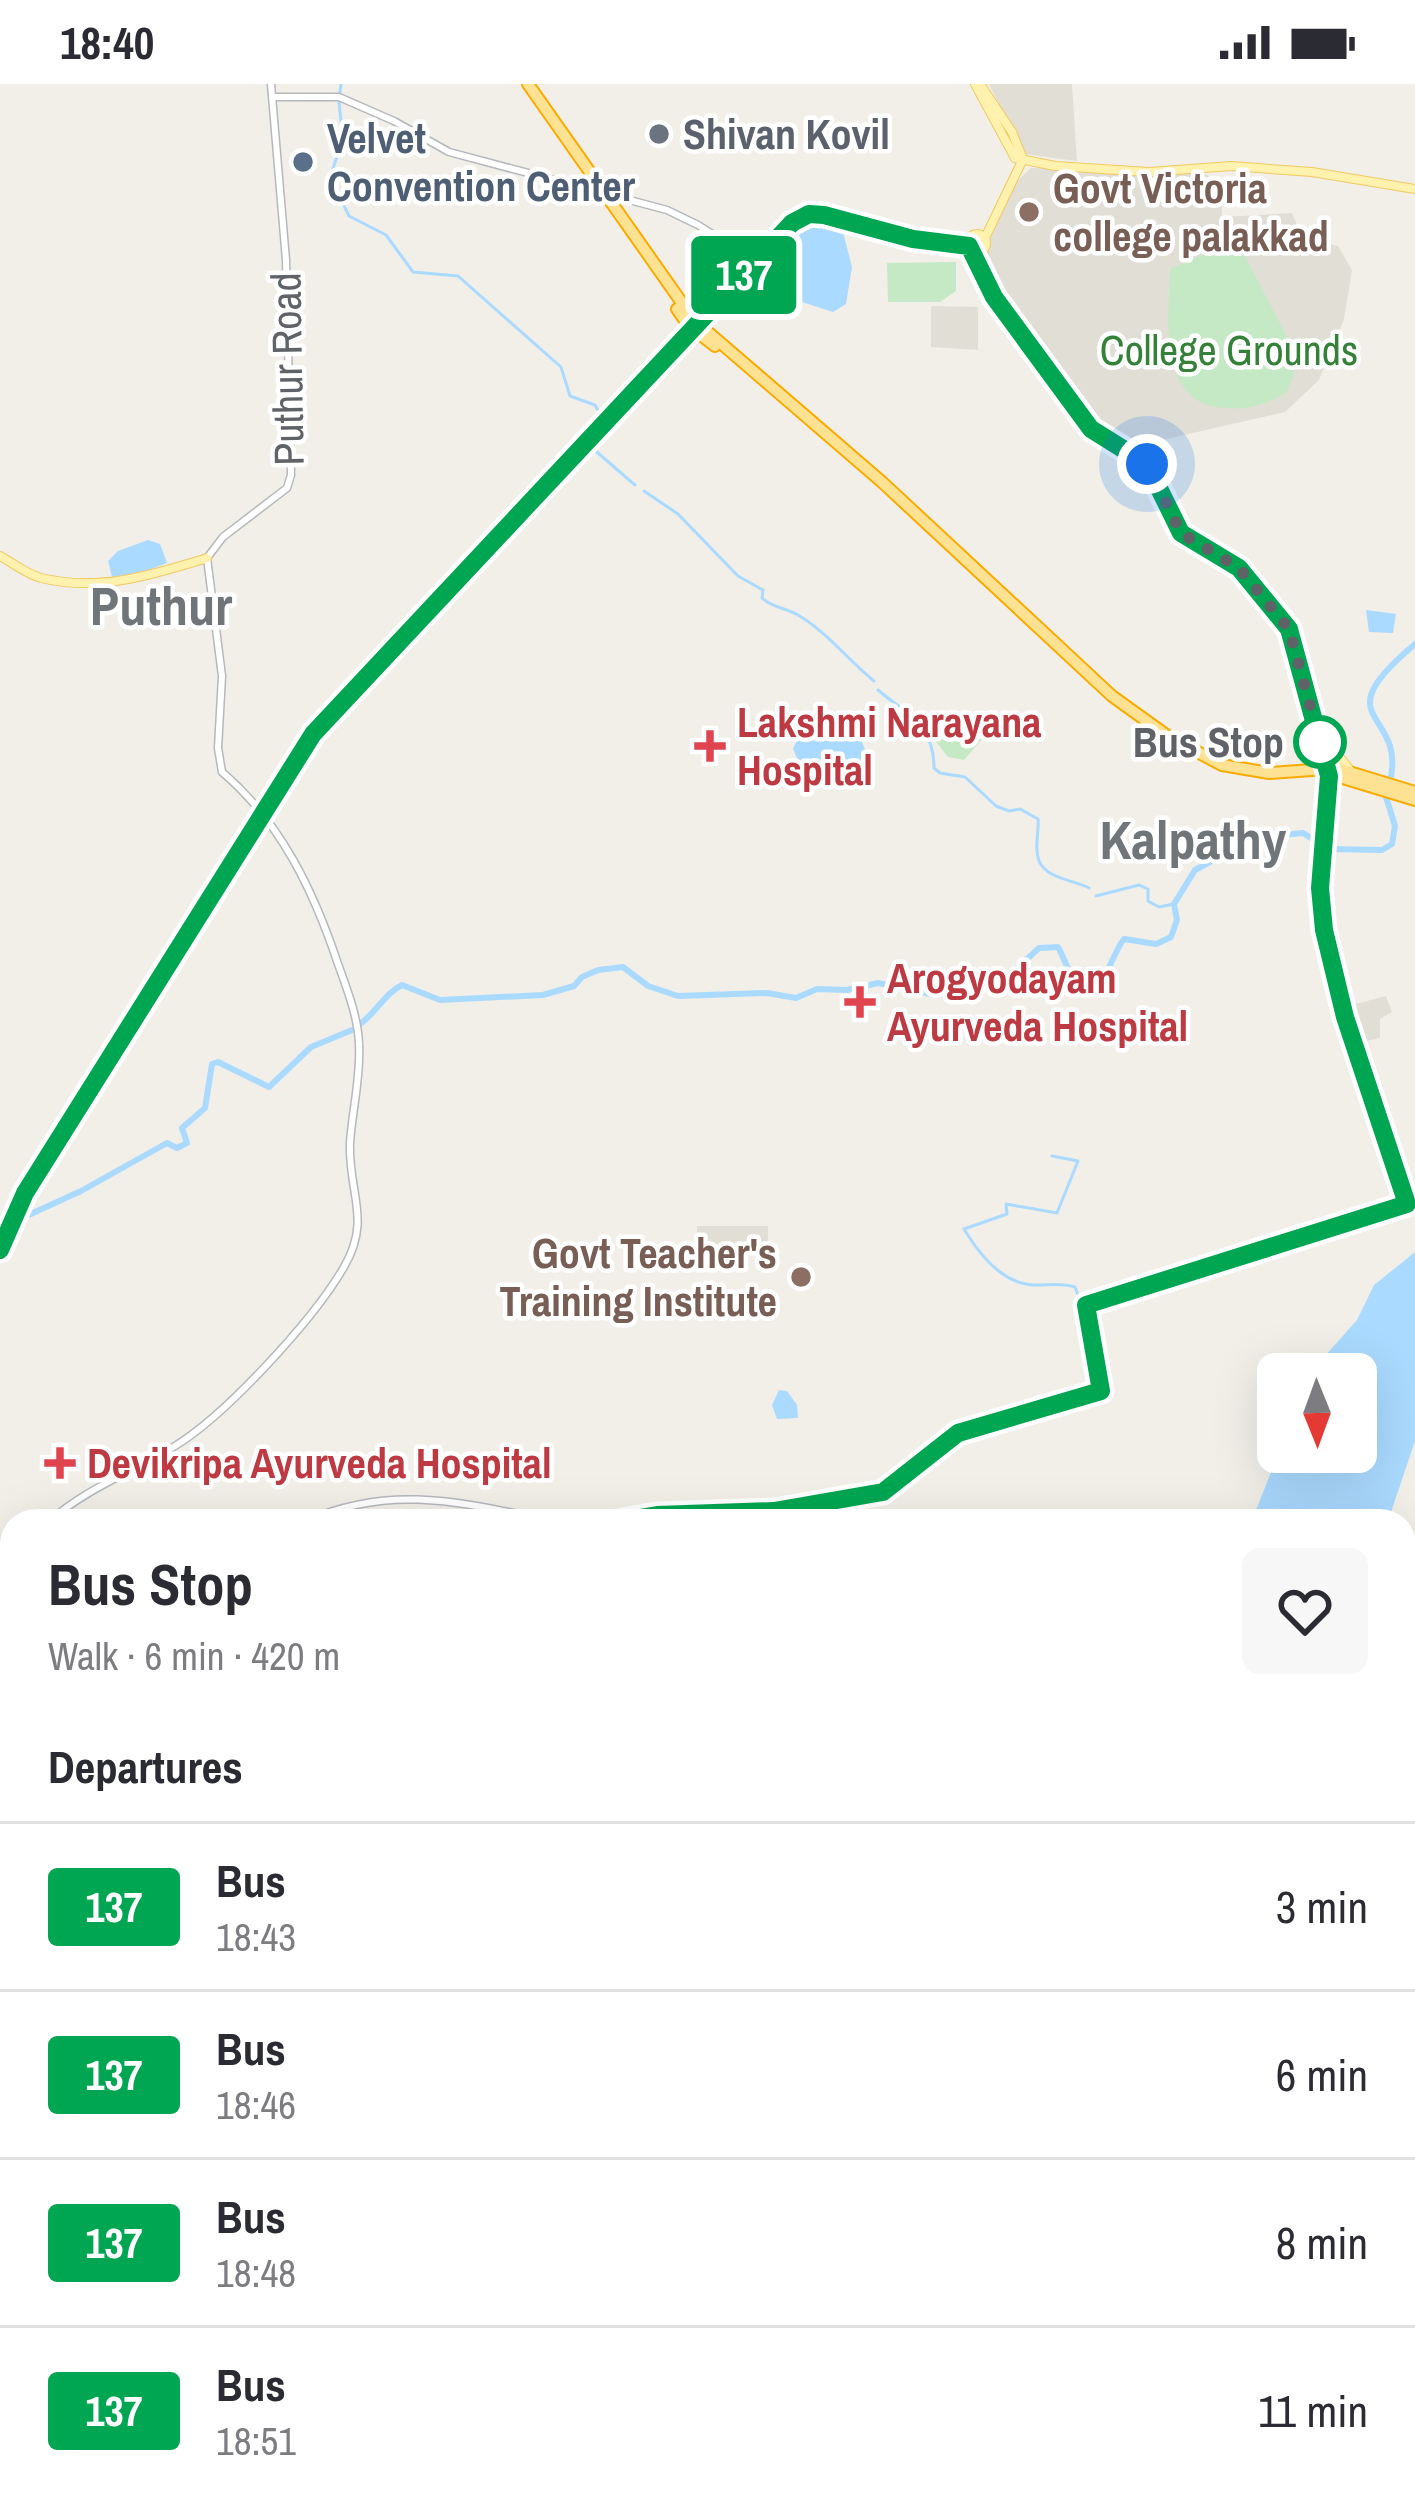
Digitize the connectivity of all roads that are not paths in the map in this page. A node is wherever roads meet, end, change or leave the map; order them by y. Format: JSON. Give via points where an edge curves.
{"nodes":[{"id":1,"x":272,"y":84,"type":"edge"},
{"id":2,"x":525,"y":84,"type":"edge"},
{"id":3,"x":978,"y":84,"type":"edge"},
{"id":4,"x":272,"y":97,"type":"junction"},
{"id":5,"x":1019,"y":158,"type":"junction"},
{"id":6,"x":1415,"y":189,"type":"edge"},
{"id":7,"x":602,"y":194,"type":"junction"},
{"id":8,"x":977,"y":243,"type":"junction"},
{"id":9,"x":753,"y":260,"type":"junction"},
{"id":10,"x":694,"y":324,"type":"junction"},
{"id":11,"x":0,"y":556,"type":"edge"},
{"id":12,"x":207,"y":559,"type":"junction"},
{"id":13,"x":1316,"y":727,"type":"junction"},
{"id":14,"x":1350,"y":770,"type":"junction"},
{"id":15,"x":1329,"y":772,"type":"junction"},
{"id":16,"x":1415,"y":796,"type":"edge"},
{"id":17,"x":263,"y":815,"type":"junction"},
{"id":18,"x":0,"y":1250,"type":"edge"},
{"id":19,"x":69,"y":1509,"type":"edge"},
{"id":20,"x":342,"y":1509,"type":"edge"},
{"id":21,"x":494,"y":1509,"type":"edge"},
{"id":22,"x":785,"y":1509,"type":"edge"}],
"edges":[{"from":1,"to":4,"type":"street","name":"Puthur Road"},
{"from":2,"to":7,"type":"highway"},
{"from":3,"to":5,"type":"main road","via":[[1012,132]]},
{"from":4,"to":7,"type":"street","via":[[339,97],[449,152]]},
{"from":4,"to":12,"type":"street","name":"Puthur Road","via":[[286,250],[290,475],[287,488]]},
{"from":5,"to":6,"type":"main road","via":[[1148,172],[1218,165],[1312,172]]},
{"from":5,"to":8,"type":"main road"},
{"from":7,"to":9,"type":"street","via":[[667,210]]},
{"from":7,"to":10,"type":"highway"},
{"from":8,"to":9,"type":"main road","via":[[913,239],[809,214]]},
{"from":8,"to":13,"type":"main road","via":[[986,283],[1091,429],[1147,464],[1181,533],[1239,568],[1289,629]]},
{"from":9,"to":10,"type":"main road"},
{"from":10,"to":15,"type":"highway","via":[[1150,732],[1232,775],[1282,780]]},
{"from":10,"to":17,"type":"main road","via":[[313,734]]},
{"from":11,"to":12,"type":"main road","via":[[42,578],[106,582]]},
{"from":12,"to":17,"type":"street","via":[[222,676],[222,772]]},
{"from":13,"to":14,"type":"main road"},
{"from":13,"to":15,"type":"main road"},
{"from":14,"to":15,"type":"highway"},
{"from":14,"to":16,"type":"highway"},
{"from":15,"to":16,"type":"highway"},
{"from":15,"to":22,"type":"street","via":[[1324,930],[1407,1204],[1086,1305],[1101,1391],[958,1433],[883,1492]]},
{"from":17,"to":18,"type":"main road"},
{"from":17,"to":19,"type":"street","via":[[303,875],[348,992],[359,1041],[350,1139],[361,1228],[344,1268],[302,1323],[206,1424]]},
{"from":20,"to":21,"type":"street","via":[[372,1499]]}]}
